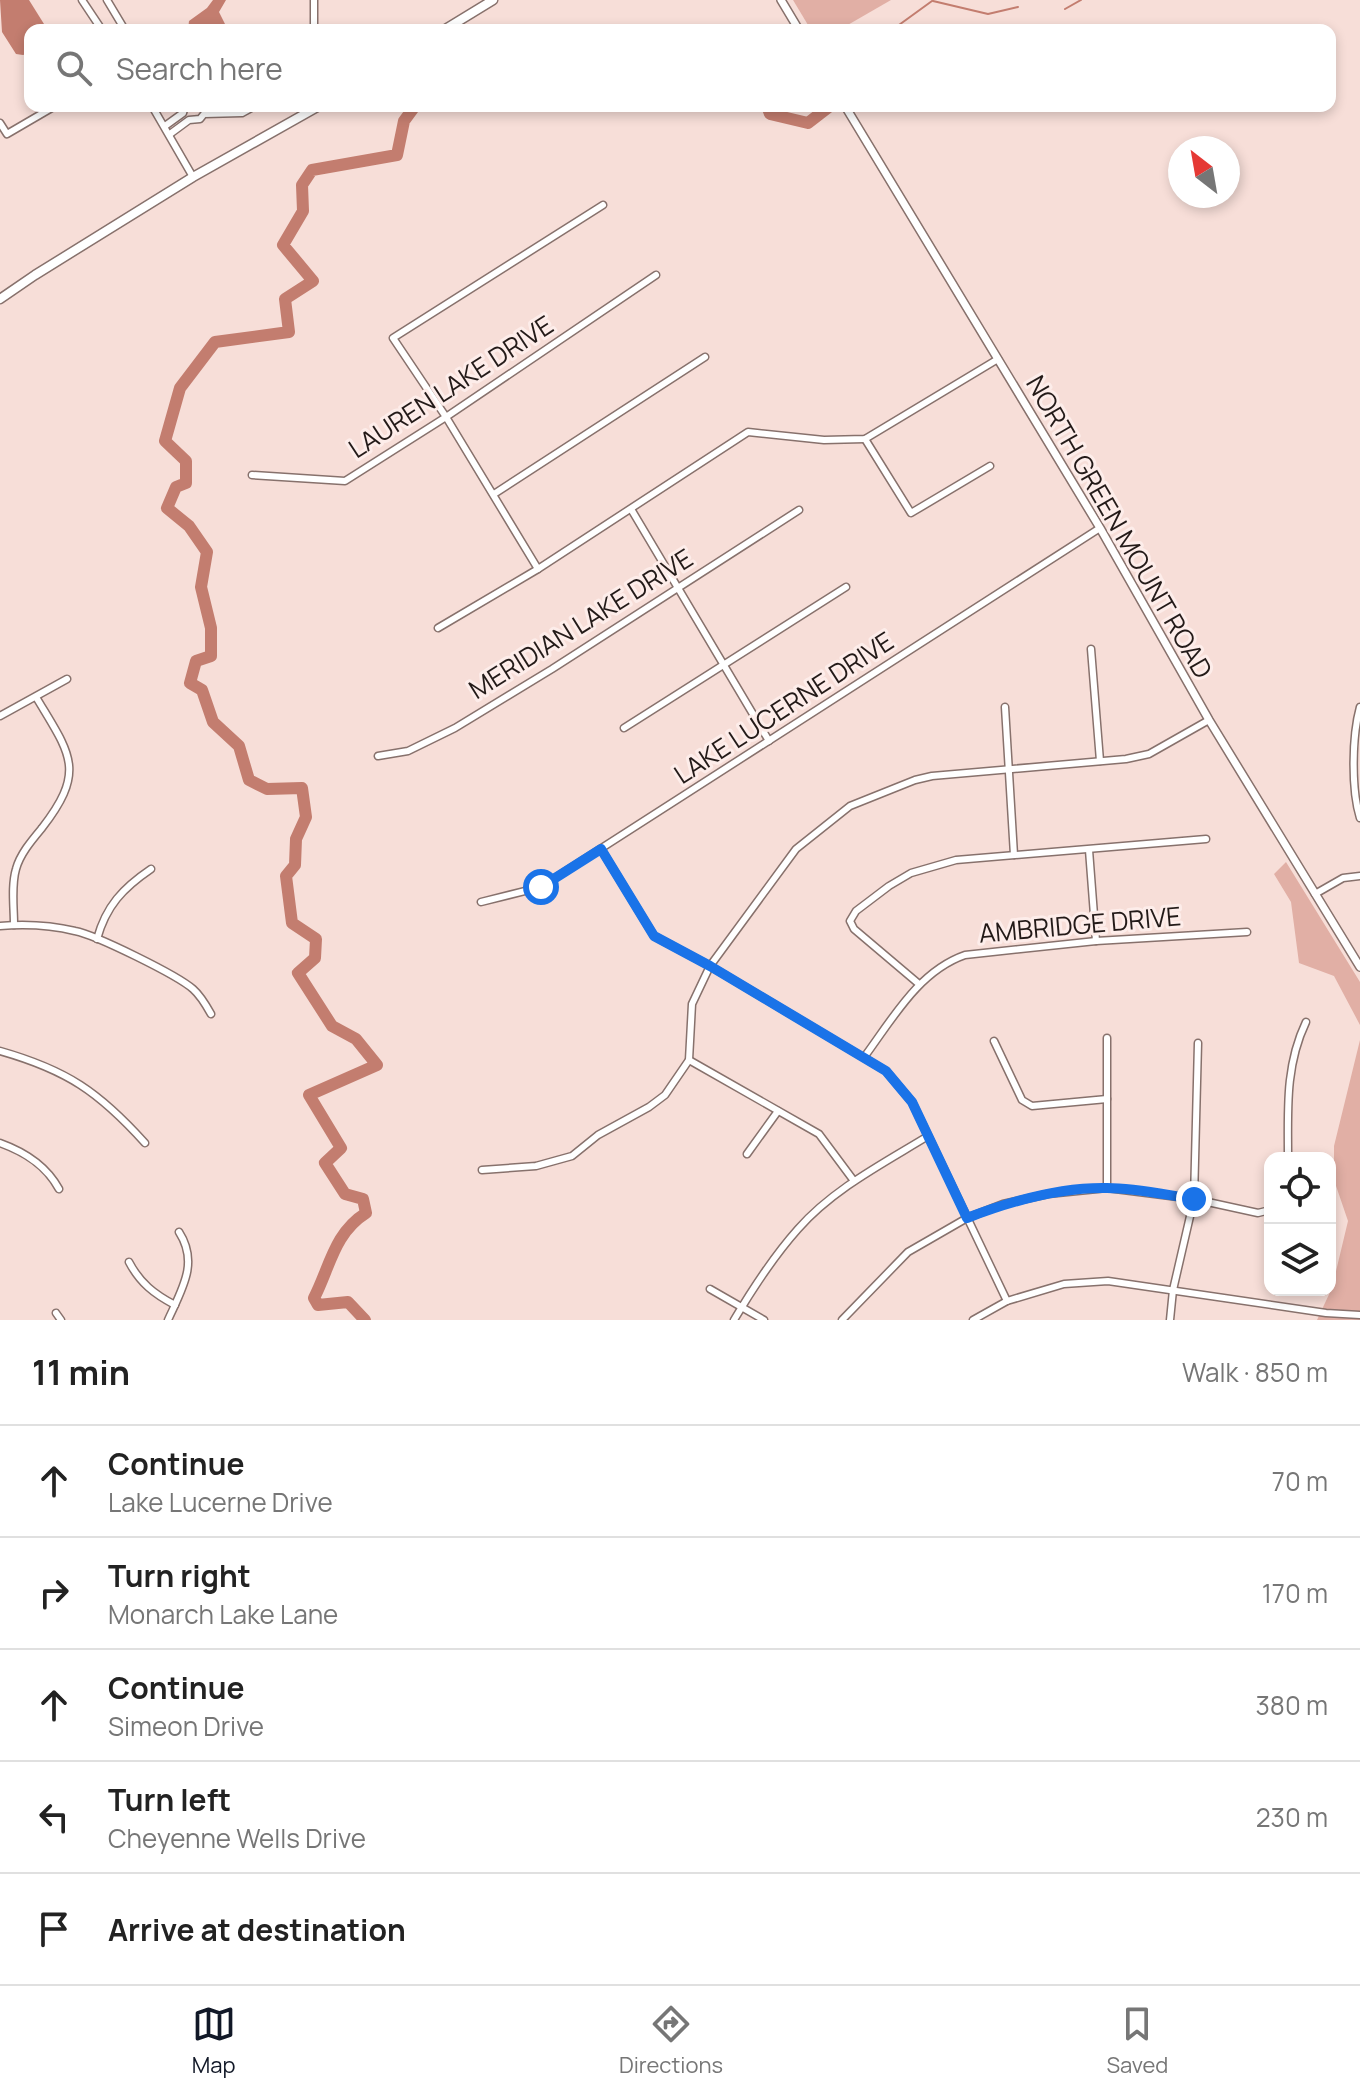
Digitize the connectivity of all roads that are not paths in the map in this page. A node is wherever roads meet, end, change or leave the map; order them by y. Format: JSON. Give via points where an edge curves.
{"nodes":[{"id":1,"x":93,"y":0,"type":"edge"},
{"id":2,"x":107,"y":0,"type":"edge"},
{"id":3,"x":314,"y":0,"type":"edge"},
{"id":4,"x":493,"y":0,"type":"edge"},
{"id":5,"x":781,"y":0,"type":"edge"},
{"id":6,"x":84,"y":2,"type":"edge"},
{"id":7,"x":98,"y":24,"type":"edge"},
{"id":8,"x":121,"y":24,"type":"edge"},
{"id":9,"x":314,"y":24,"type":"edge"},
{"id":10,"x":454,"y":24,"type":"edge"},
{"id":11,"x":795,"y":24,"type":"edge"},
{"id":12,"x":45,"y":112,"type":"edge"},
{"id":13,"x":156,"y":112,"type":"edge"},
{"id":14,"x":183,"y":112,"type":"edge"},
{"id":15,"x":244,"y":112,"type":"edge"},
{"id":16,"x":308,"y":112,"type":"edge"},
{"id":17,"x":849,"y":112,"type":"edge"},
{"id":18,"x":204,"y":114,"type":"joint"},
{"id":19,"x":0,"y":123,"type":"edge"},
{"id":20,"x":165,"y":126,"type":"junction"},
{"id":21,"x":170,"y":134,"type":"junction"},
{"id":22,"x":193,"y":177,"type":"junction"},
{"id":23,"x":603,"y":205,"type":"dead end"},
{"id":24,"x":656,"y":275,"type":"dead end"},
{"id":25,"x":0,"y":299,"type":"edge"},
{"id":26,"x":705,"y":357,"type":"dead end"},
{"id":27,"x":998,"y":359,"type":"junction"},
{"id":28,"x":446,"y":417,"type":"junction"},
{"id":29,"x":865,"y":439,"type":"junction"},
{"id":30,"x":990,"y":466,"type":"dead end"},
{"id":31,"x":252,"y":475,"type":"dead end"},
{"id":32,"x":494,"y":494,"type":"junction"},
{"id":33,"x":631,"y":509,"type":"junction"},
{"id":34,"x":799,"y":510,"type":"dead end"},
{"id":35,"x":1100,"y":528,"type":"junction"},
{"id":36,"x":538,"y":569,"type":"junction"},
{"id":37,"x":679,"y":586,"type":"junction"},
{"id":38,"x":846,"y":587,"type":"dead end"},
{"id":39,"x":438,"y":628,"type":"dead end"},
{"id":40,"x":1091,"y":649,"type":"dead end"},
{"id":41,"x":723,"y":665,"type":"junction"},
{"id":42,"x":67,"y":679,"type":"dead end"},
{"id":43,"x":36,"y":697,"type":"junction"},
{"id":44,"x":1005,"y":707,"type":"dead end"},
{"id":45,"x":1360,"y":707,"type":"edge"},
{"id":46,"x":0,"y":716,"type":"edge"},
{"id":47,"x":1209,"y":720,"type":"junction"},
{"id":48,"x":624,"y":728,"type":"dead end"},
{"id":49,"x":769,"y":741,"type":"junction"},
{"id":50,"x":378,"y":756,"type":"dead end"},
{"id":51,"x":1100,"y":761,"type":"junction"},
{"id":52,"x":1009,"y":767,"type":"junction"},
{"id":53,"x":1360,"y":818,"type":"edge"},
{"id":54,"x":1206,"y":839,"type":"dead end"},
{"id":55,"x":601,"y":849,"type":"junction"},
{"id":56,"x":1089,"y":850,"type":"junction"},
{"id":57,"x":1014,"y":855,"type":"junction"},
{"id":58,"x":151,"y":869,"type":"dead end"},
{"id":59,"x":1360,"y":876,"type":"edge"},
{"id":60,"x":1315,"y":894,"type":"junction"},
{"id":61,"x":481,"y":902,"type":"dead end"},
{"id":62,"x":14,"y":925,"type":"junction"},
{"id":63,"x":0,"y":926,"type":"edge"},
{"id":64,"x":1247,"y":932,"type":"dead end"},
{"id":65,"x":97,"y":939,"type":"junction"},
{"id":66,"x":1096,"y":941,"type":"junction"},
{"id":67,"x":710,"y":966,"type":"junction"},
{"id":68,"x":1360,"y":967,"type":"edge"},
{"id":69,"x":919,"y":984,"type":"junction"},
{"id":70,"x":211,"y":1014,"type":"dead end"},
{"id":71,"x":1306,"y":1022,"type":"dead end"},
{"id":72,"x":1107,"y":1038,"type":"dead end"},
{"id":73,"x":994,"y":1041,"type":"dead end"},
{"id":74,"x":1198,"y":1043,"type":"dead end"},
{"id":75,"x":0,"y":1051,"type":"edge"},
{"id":76,"x":865,"y":1056,"type":"junction"},
{"id":77,"x":689,"y":1060,"type":"junction"},
{"id":78,"x":1107,"y":1099,"type":"junction"},
{"id":79,"x":778,"y":1111,"type":"junction"},
{"id":80,"x":928,"y":1136,"type":"junction"},
{"id":81,"x":0,"y":1143,"type":"edge"},
{"id":82,"x":145,"y":1143,"type":"dead end"},
{"id":83,"x":1288,"y":1152,"type":"edge"},
{"id":84,"x":747,"y":1154,"type":"dead end"},
{"id":85,"x":482,"y":1170,"type":"dead end"},
{"id":86,"x":854,"y":1181,"type":"junction"},
{"id":87,"x":1107,"y":1188,"type":"junction"},
{"id":88,"x":59,"y":1189,"type":"dead end"},
{"id":89,"x":1194,"y":1199,"type":"junction"},
{"id":90,"x":1264,"y":1212,"type":"edge"},
{"id":91,"x":967,"y":1218,"type":"junction"},
{"id":92,"x":179,"y":1232,"type":"dead end"},
{"id":93,"x":129,"y":1262,"type":"dead end"},
{"id":94,"x":710,"y":1289,"type":"dead end"},
{"id":95,"x":1173,"y":1290,"type":"junction"},
{"id":96,"x":1007,"y":1301,"type":"junction"},
{"id":97,"x":175,"y":1305,"type":"junction"},
{"id":98,"x":741,"y":1307,"type":"junction"},
{"id":99,"x":56,"y":1313,"type":"dead end"},
{"id":100,"x":1360,"y":1315,"type":"edge"},
{"id":101,"x":61,"y":1320,"type":"edge"},
{"id":102,"x":168,"y":1320,"type":"edge"},
{"id":103,"x":734,"y":1320,"type":"edge"},
{"id":104,"x":764,"y":1320,"type":"edge"},
{"id":105,"x":842,"y":1320,"type":"edge"},
{"id":106,"x":973,"y":1320,"type":"edge"},
{"id":107,"x":1170,"y":1320,"type":"edge"}],
"edges":[{"from":1,"to":6,"type":"street"},
{"from":2,"to":8,"type":"street"},
{"from":3,"to":9,"type":"street"},
{"from":4,"to":10,"type":"main road"},
{"from":5,"to":11,"type":"street"},
{"from":6,"to":7,"type":"street"},
{"from":12,"to":19,"type":"street","via":[[7,134]]},
{"from":13,"to":20,"type":"street"},
{"from":14,"to":20,"type":"street"},
{"from":15,"to":18,"type":"street"},
{"from":16,"to":22,"type":"main road"},
{"from":17,"to":27,"type":"street","name":"NORTH GREEN MOUNT ROAD"},
{"from":18,"to":21,"type":"street"},
{"from":20,"to":21,"type":"street"},
{"from":21,"to":22,"type":"street"},
{"from":22,"to":25,"type":"main road"},
{"from":23,"to":28,"type":"street","via":[[393,338]]},
{"from":24,"to":28,"type":"street","name":"LAUREN LAKE DRIVE"},
{"from":26,"to":32,"type":"street"},
{"from":27,"to":29,"type":"street"},
{"from":27,"to":35,"type":"street","name":"NORTH GREEN MOUNT ROAD"},
{"from":28,"to":31,"type":"street","name":"LAUREN LAKE DRIVE","via":[[345,481]]},
{"from":28,"to":32,"type":"street"},
{"from":29,"to":30,"type":"street","via":[[911,513]]},
{"from":29,"to":33,"type":"street","via":[[748,432]]},
{"from":32,"to":36,"type":"street"},
{"from":33,"to":36,"type":"street"},
{"from":33,"to":37,"type":"street"},
{"from":34,"to":37,"type":"street","name":"MERIDIAN LAKE DRIVE"},
{"from":35,"to":47,"type":"street","name":"NORTH GREEN MOUNT ROAD"},
{"from":35,"to":49,"type":"street","name":"LAKE LUCERNE DRIVE"},
{"from":36,"to":39,"type":"street"},
{"from":37,"to":41,"type":"street"},
{"from":37,"to":50,"type":"street","name":"MERIDIAN LAKE DRIVE","via":[[455,728],[408,751]]},
{"from":38,"to":41,"type":"street"},
{"from":40,"to":51,"type":"street"},
{"from":41,"to":48,"type":"street"},
{"from":41,"to":49,"type":"street"},
{"from":42,"to":43,"type":"street"},
{"from":43,"to":46,"type":"street"},
{"from":43,"to":62,"type":"street","via":[[59,735],[70,773],[57,808],[15,871]]},
{"from":44,"to":52,"type":"street"},
{"from":45,"to":53,"type":"street","via":[[1355,762]]},
{"from":47,"to":51,"type":"street","via":[[1149,754]]},
{"from":47,"to":60,"type":"street","name":"NORTH GREEN MOUNT ROAD"},
{"from":49,"to":55,"type":"street","name":"LAKE LUCERNE DRIVE"},
{"from":51,"to":52,"type":"street"},
{"from":52,"to":57,"type":"street"},
{"from":52,"to":67,"type":"street","via":[[915,780],[850,806],[796,849]]},
{"from":54,"to":56,"type":"street"},
{"from":55,"to":61,"type":"street","name":"LAKE LUCERNE DRIVE","via":[[541,887]]},
{"from":55,"to":67,"type":"street","via":[[654,936]]},
{"from":56,"to":57,"type":"street"},
{"from":56,"to":66,"type":"street"},
{"from":57,"to":69,"type":"street","via":[[928,867],[889,886],[856,911],[850,921],[854,929]]},
{"from":58,"to":65,"type":"street","via":[[114,899]]},
{"from":59,"to":60,"type":"street","via":[[1343,878]]},
{"from":60,"to":68,"type":"street","name":"NORTH GREEN MOUNT ROAD"},
{"from":62,"to":63,"type":"street"},
{"from":62,"to":65,"type":"street","via":[[77,931]]},
{"from":64,"to":66,"type":"street","name":"AMBRIDGE DRIVE"},
{"from":65,"to":70,"type":"street","via":[[181,980]]},
{"from":66,"to":69,"type":"street","name":"AMBRIDGE DRIVE","via":[[965,955],[936,968]]},
{"from":67,"to":76,"type":"street"},
{"from":67,"to":77,"type":"street","via":[[692,1004]]},
{"from":69,"to":76,"type":"street","name":"AMBRIDGE DRIVE"},
{"from":71,"to":83,"type":"street","via":[[1295,1046],[1289,1087]]},
{"from":72,"to":78,"type":"street"},
{"from":73,"to":78,"type":"street","via":[[1022,1100],[1032,1106]]},
{"from":74,"to":89,"type":"street"},
{"from":75,"to":82,"type":"street","via":[[80,1083]]},
{"from":76,"to":80,"type":"street","via":[[912,1102]]},
{"from":77,"to":79,"type":"street"},
{"from":77,"to":85,"type":"street","via":[[665,1095],[572,1156],[536,1166]]},
{"from":78,"to":87,"type":"street"},
{"from":79,"to":84,"type":"street"},
{"from":79,"to":86,"type":"street","via":[[819,1134]]},
{"from":80,"to":86,"type":"street"},
{"from":80,"to":91,"type":"street"},
{"from":81,"to":88,"type":"street","via":[[37,1161]]},
{"from":86,"to":98,"type":"street","via":[[799,1227]]},
{"from":87,"to":89,"type":"street"},
{"from":87,"to":91,"type":"street","via":[[1048,1194]]},
{"from":89,"to":90,"type":"street"},
{"from":89,"to":95,"type":"street"},
{"from":91,"to":96,"type":"street"},
{"from":91,"to":105,"type":"street","via":[[908,1252]]},
{"from":92,"to":97,"type":"street","via":[[190,1259]]},
{"from":93,"to":97,"type":"street","via":[[147,1288]]},
{"from":94,"to":98,"type":"street"},
{"from":95,"to":96,"type":"street","via":[[1108,1281],[1064,1284]]},
{"from":95,"to":100,"type":"street"},
{"from":95,"to":107,"type":"street"},
{"from":96,"to":106,"type":"street"},
{"from":97,"to":102,"type":"street"},
{"from":98,"to":103,"type":"street"},
{"from":98,"to":104,"type":"street"},
{"from":99,"to":101,"type":"street"}]}
